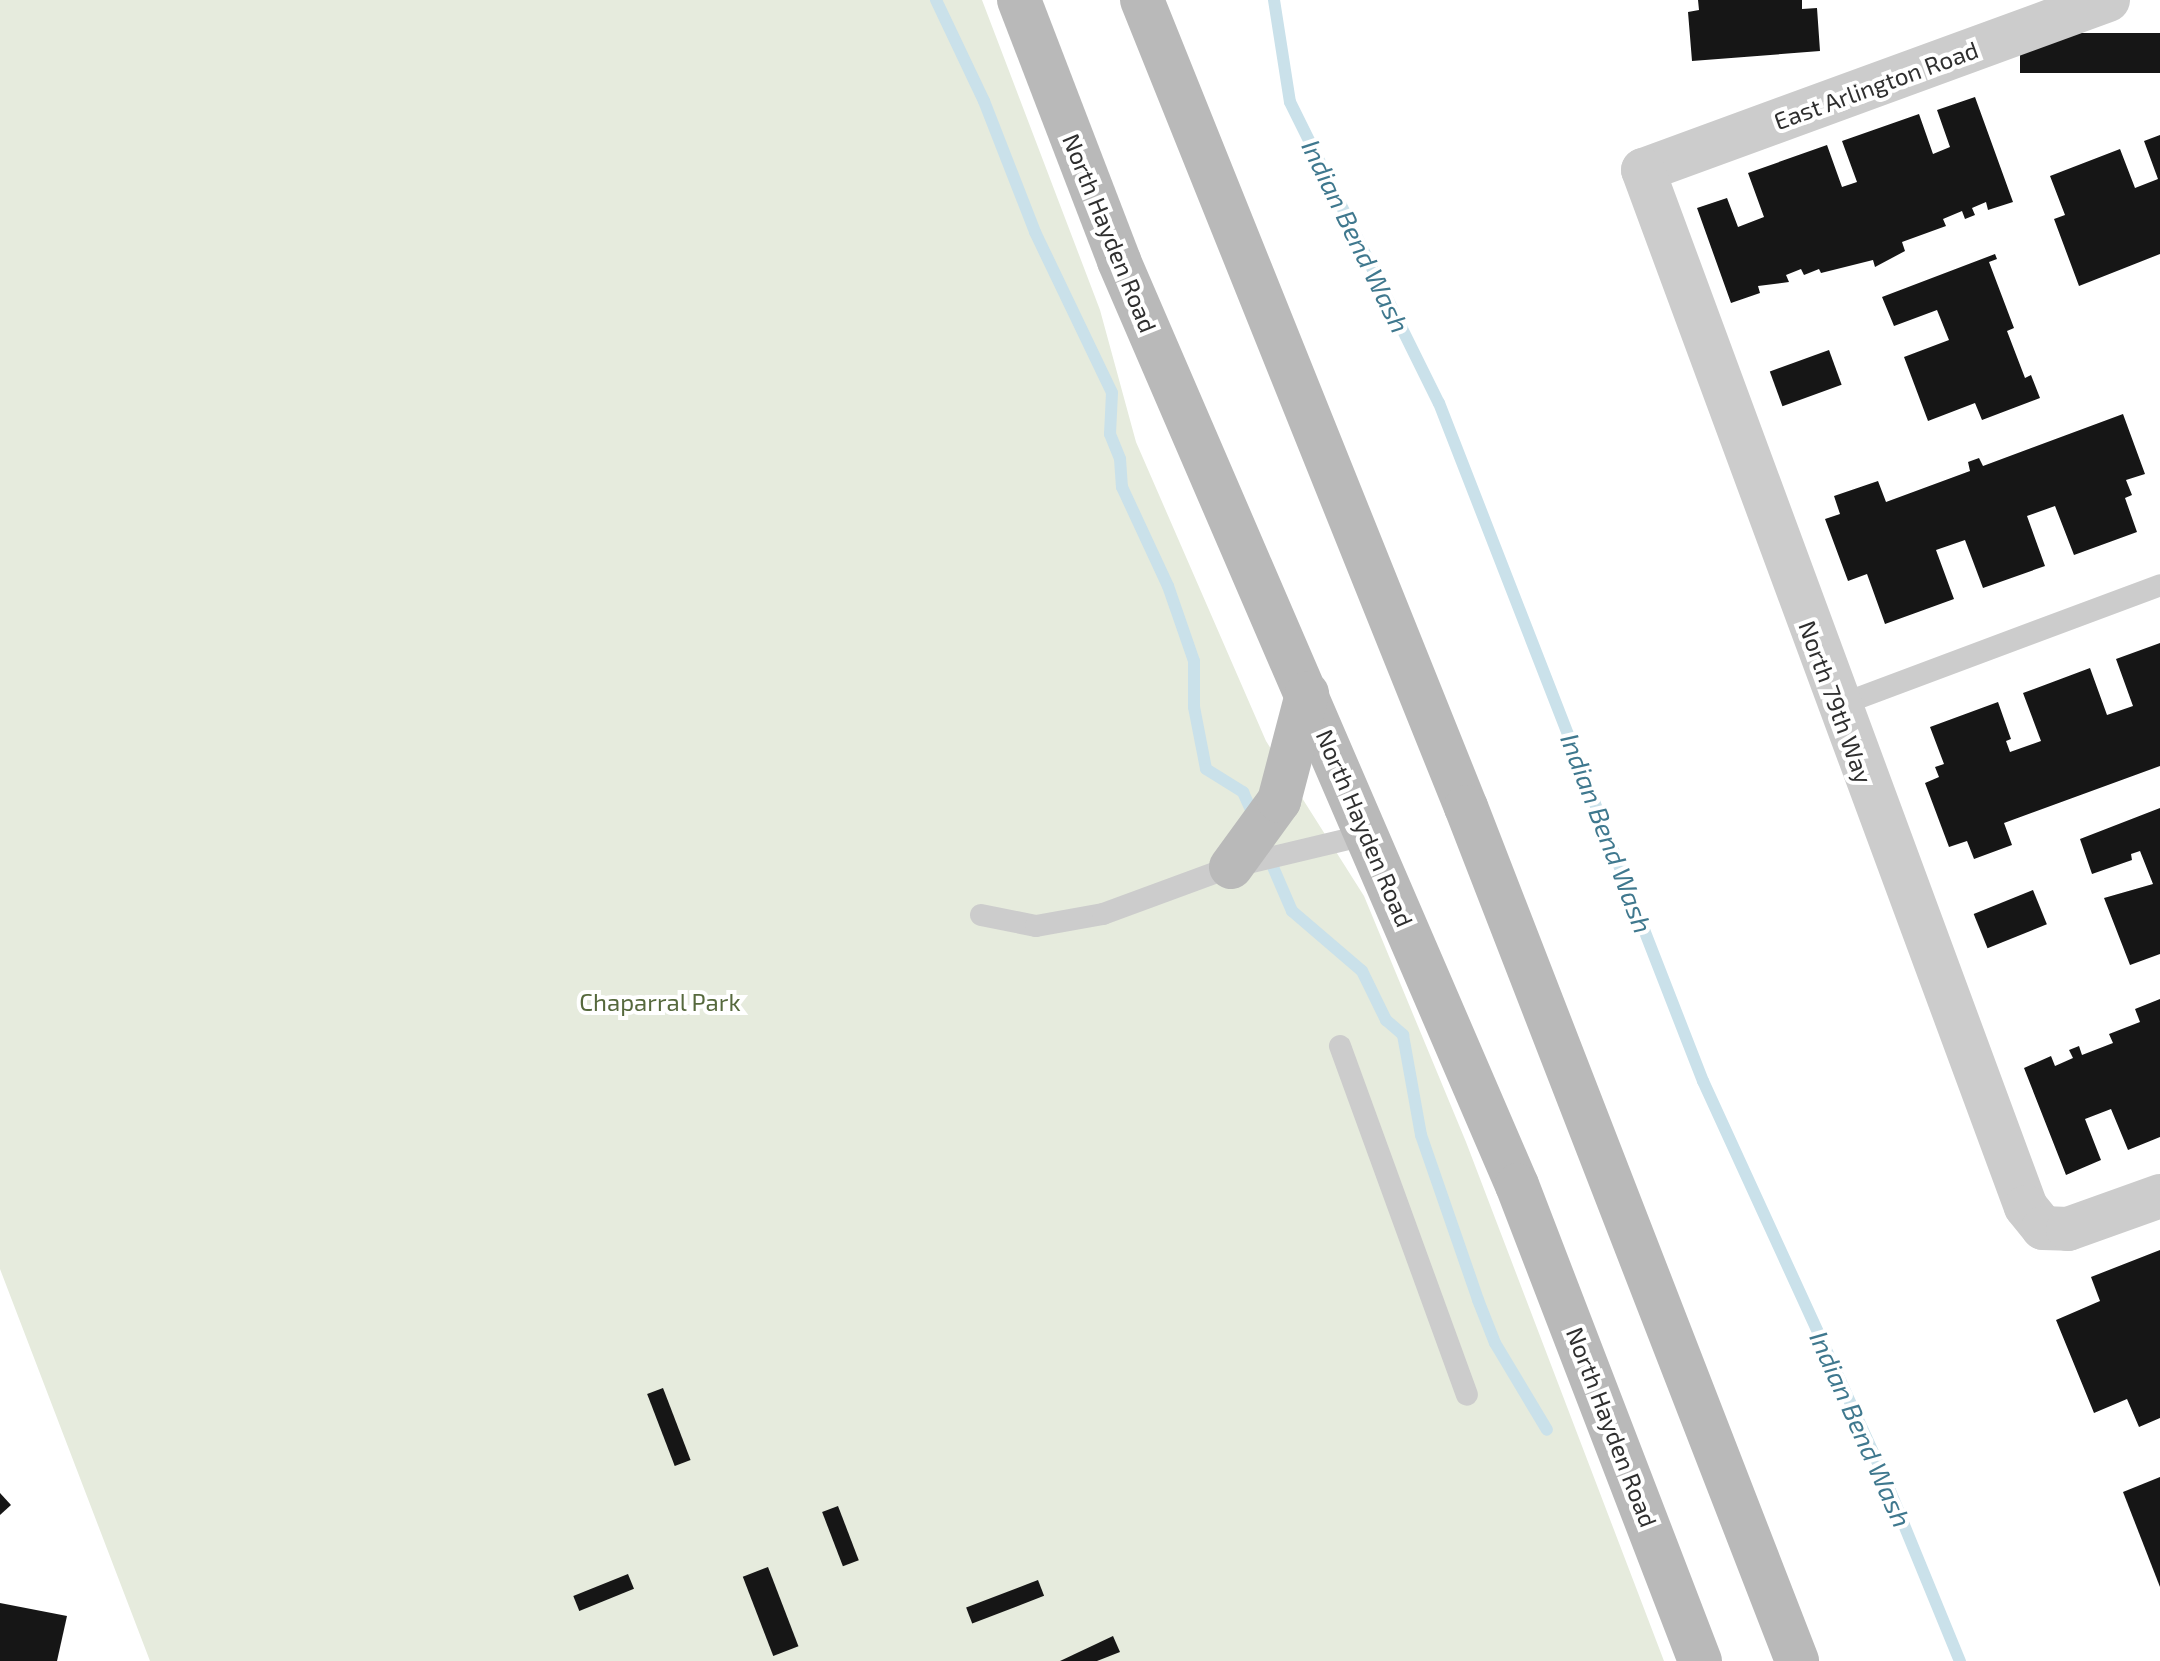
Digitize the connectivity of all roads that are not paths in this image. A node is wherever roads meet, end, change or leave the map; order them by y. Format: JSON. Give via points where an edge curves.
{"nodes":[{"id":1,"x":1019,"y":0,"type":"edge"},
{"id":2,"x":1142,"y":0,"type":"edge"},
{"id":3,"x":2108,"y":0,"type":"edge"},
{"id":4,"x":1643,"y":170,"type":"joint"},
{"id":5,"x":2160,"y":585,"type":"edge"},
{"id":6,"x":1307,"y":694,"type":"junction"},
{"id":7,"x":1837,"y":706,"type":"junction"},
{"id":8,"x":1369,"y":834,"type":"junction"},
{"id":9,"x":1231,"y":867,"type":"junction"},
{"id":10,"x":981,"y":915,"type":"dead end"},
{"id":11,"x":1340,"y":1046,"type":"dead end"},
{"id":12,"x":2160,"y":1196,"type":"edge"},
{"id":13,"x":1467,"y":1395,"type":"dead end"},
{"id":14,"x":1700,"y":1661,"type":"edge"},
{"id":15,"x":1797,"y":1661,"type":"edge"}],
"edges":[{"from":1,"to":6,"type":"main road","name":"North Hayden Road","via":[[1119,261]]},
{"from":2,"to":15,"type":"main road","via":[[1466,807]]},
{"from":3,"to":4,"type":"street","name":"East Arlington Road"},
{"from":4,"to":7,"type":"street","name":"North 79th Way"},
{"from":5,"to":7,"type":"lane"},
{"from":6,"to":8,"type":"main road","name":"North Hayden Road"},
{"from":6,"to":9,"type":"main road","via":[[1279,801]]},
{"from":7,"to":12,"type":"street","name":"North 79th Way","via":[[2026,1207],[2043,1228],[2068,1229]]},
{"from":8,"to":9,"type":"lane"},
{"from":8,"to":14,"type":"main road","name":"North Hayden Road","via":[[1561,1293]]},
{"from":9,"to":10,"type":"lane","via":[[1103,914],[1036,926]]},
{"from":11,"to":13,"type":"lane"}]}
